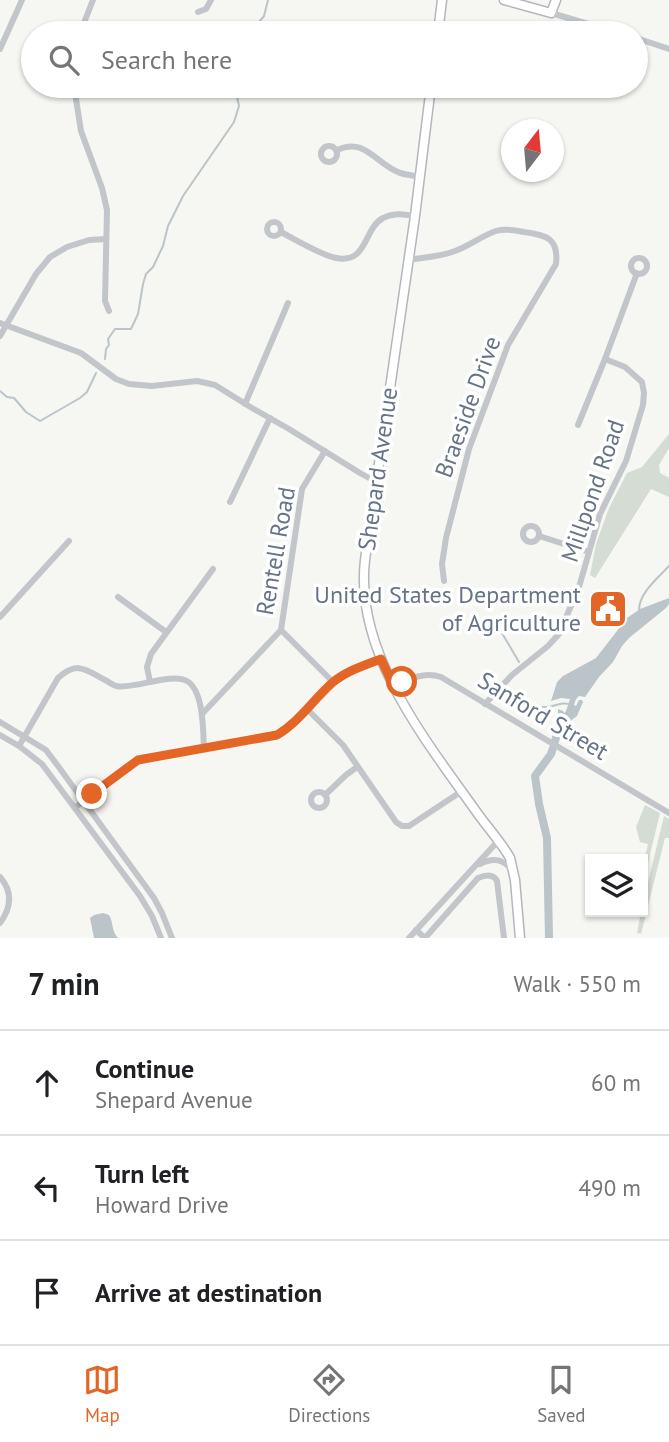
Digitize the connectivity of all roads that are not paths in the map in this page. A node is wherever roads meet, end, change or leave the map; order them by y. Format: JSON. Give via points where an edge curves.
{"nodes":[{"id":1,"x":22,"y":0,"type":"edge"},
{"id":2,"x":93,"y":0,"type":"edge"},
{"id":3,"x":211,"y":0,"type":"edge"},
{"id":4,"x":442,"y":0,"type":"edge"},
{"id":5,"x":505,"y":0,"type":"edge"},
{"id":6,"x":556,"y":0,"type":"edge"},
{"id":7,"x":198,"y":12,"type":"dead end"},
{"id":8,"x":551,"y":13,"type":"junction"},
{"id":9,"x":86,"y":21,"type":"edge"},
{"id":10,"x":439,"y":21,"type":"edge"},
{"id":11,"x":578,"y":21,"type":"edge"},
{"id":12,"x":648,"y":42,"type":"edge"},
{"id":13,"x":669,"y":48,"type":"edge"},
{"id":14,"x":0,"y":49,"type":"edge"},
{"id":15,"x":76,"y":98,"type":"edge"},
{"id":16,"x":430,"y":98,"type":"edge"},
{"id":17,"x":337,"y":150,"type":"dead end"},
{"id":18,"x":420,"y":177,"type":"junction"},
{"id":19,"x":415,"y":216,"type":"junction"},
{"id":20,"x":281,"y":232,"type":"dead end"},
{"id":21,"x":106,"y":239,"type":"junction"},
{"id":22,"x":409,"y":260,"type":"junction"},
{"id":23,"x":637,"y":273,"type":"dead end"},
{"id":24,"x":288,"y":303,"type":"dead end"},
{"id":25,"x":109,"y":311,"type":"dead end"},
{"id":26,"x":3,"y":324,"type":"edge"},
{"id":27,"x":0,"y":336,"type":"edge"},
{"id":28,"x":605,"y":359,"type":"junction"},
{"id":29,"x":245,"y":404,"type":"junction"},
{"id":30,"x":270,"y":418,"type":"junction"},
{"id":31,"x":579,"y":425,"type":"dead end"},
{"id":32,"x":326,"y":451,"type":"junction"},
{"id":33,"x":377,"y":480,"type":"junction"},
{"id":34,"x":230,"y":502,"type":"dead end"},
{"id":35,"x":539,"y":536,"type":"dead end"},
{"id":36,"x":69,"y":541,"type":"dead end"},
{"id":37,"x":589,"y":552,"type":"junction"},
{"id":38,"x":213,"y":569,"type":"dead end"},
{"id":39,"x":444,"y":581,"type":"dead end"},
{"id":40,"x":118,"y":597,"type":"dead end"},
{"id":41,"x":0,"y":617,"type":"edge"},
{"id":42,"x":281,"y":630,"type":"junction"},
{"id":43,"x":166,"y":632,"type":"junction"},
{"id":44,"x":381,"y":659,"type":"junction"},
{"id":45,"x":150,"y":682,"type":"junction"},
{"id":46,"x":333,"y":682,"type":"junction"},
{"id":47,"x":394,"y":687,"type":"junction"},
{"id":48,"x":485,"y":704,"type":"junction"},
{"id":49,"x":307,"y":709,"type":"junction"},
{"id":50,"x":202,"y":714,"type":"junction"},
{"id":51,"x":0,"y":722,"type":"edge"},
{"id":52,"x":0,"y":734,"type":"edge"},
{"id":53,"x":24,"y":737,"type":"junction"},
{"id":54,"x":19,"y":746,"type":"junction"},
{"id":55,"x":204,"y":748,"type":"junction"},
{"id":56,"x":357,"y":767,"type":"junction"},
{"id":57,"x":462,"y":791,"type":"junction"},
{"id":58,"x":324,"y":794,"type":"dead end"},
{"id":59,"x":85,"y":800,"type":"junction"},
{"id":60,"x":76,"y":807,"type":"junction"},
{"id":61,"x":669,"y":813,"type":"edge"},
{"id":62,"x":498,"y":841,"type":"junction"},
{"id":63,"x":472,"y":868,"type":"junction"},
{"id":64,"x":514,"y":871,"type":"junction"},
{"id":65,"x":0,"y":877,"type":"edge"},
{"id":66,"x":162,"y":912,"type":"junction"},
{"id":67,"x":152,"y":916,"type":"junction"},
{"id":68,"x":0,"y":923,"type":"edge"},
{"id":69,"x":416,"y":930,"type":"junction"},
{"id":70,"x":161,"y":938,"type":"edge"},
{"id":71,"x":172,"y":938,"type":"edge"},
{"id":72,"x":409,"y":938,"type":"edge"},
{"id":73,"x":425,"y":938,"type":"edge"},
{"id":74,"x":504,"y":938,"type":"edge"},
{"id":75,"x":520,"y":938,"type":"edge"}],
"edges":[{"from":1,"to":14,"type":"street"},
{"from":2,"to":9,"type":"street"},
{"from":3,"to":7,"type":"street"},
{"from":4,"to":10,"type":"main road"},
{"from":5,"to":8,"type":"main road"},
{"from":6,"to":8,"type":"main road"},
{"from":8,"to":11,"type":"street"},
{"from":12,"to":13,"type":"street"},
{"from":15,"to":21,"type":"street","via":[[81,131],[107,210]]},
{"from":16,"to":18,"type":"main road","name":"Shepard Avenue"},
{"from":17,"to":18,"type":"street","via":[[365,149],[399,173]]},
{"from":18,"to":19,"type":"main road","name":"Shepard Avenue"},
{"from":19,"to":20,"type":"street","via":[[383,218],[364,247],[344,259]]},
{"from":19,"to":22,"type":"main road","name":"Shepard Avenue"},
{"from":21,"to":25,"type":"street","via":[[104,301]]},
{"from":21,"to":26,"type":"street","via":[[67,247],[50,257]]},
{"from":22,"to":33,"type":"main road","name":"Shepard Avenue"},
{"from":22,"to":39,"type":"street","name":"Braeside Drive","via":[[450,253],[509,229],[540,234],[552,240],[558,251],[556,264],[508,345],[469,449],[446,538]]},
{"from":23,"to":28,"type":"street"},
{"from":24,"to":29,"type":"street"},
{"from":26,"to":27,"type":"street"},
{"from":26,"to":29,"type":"street","via":[[81,353],[129,384],[204,382]]},
{"from":28,"to":31,"type":"street"},
{"from":28,"to":37,"type":"street","name":"Millpond Road","via":[[634,375],[642,382],[644,393],[626,461],[600,514]]},
{"from":29,"to":30,"type":"street"},
{"from":30,"to":32,"type":"street"},
{"from":30,"to":34,"type":"street"},
{"from":32,"to":33,"type":"street"},
{"from":32,"to":42,"type":"street","name":"Rentell Road","via":[[302,489]]},
{"from":33,"to":44,"type":"main road","name":"Shepard Avenue","via":[[363,586]]},
{"from":35,"to":37,"type":"street"},
{"from":36,"to":41,"type":"street"},
{"from":37,"to":48,"type":"street","name":"Millpond Road","via":[[559,634]]},
{"from":38,"to":43,"type":"street"},
{"from":40,"to":43,"type":"street"},
{"from":42,"to":46,"type":"street","name":"Rentell Road"},
{"from":42,"to":50,"type":"street"},
{"from":43,"to":45,"type":"street","via":[[151,654],[147,667]]},
{"from":44,"to":46,"type":"street"},
{"from":44,"to":47,"type":"main road","name":"Shepard Avenue"},
{"from":45,"to":50,"type":"street","via":[[188,681]]},
{"from":45,"to":53,"type":"street","via":[[117,687],[77,667],[66,671]]},
{"from":46,"to":49,"type":"street"},
{"from":47,"to":48,"type":"street","name":"Sanford Street","via":[[431,674]]},
{"from":47,"to":57,"type":"main road","name":"Shepard Avenue"},
{"from":48,"to":61,"type":"street","name":"Sanford Street"},
{"from":49,"to":55,"type":"street","via":[[277,735]]},
{"from":49,"to":56,"type":"street","via":[[343,745]]},
{"from":50,"to":55,"type":"street"},
{"from":51,"to":53,"type":"street"},
{"from":52,"to":54,"type":"street"},
{"from":53,"to":54,"type":"street"},
{"from":53,"to":59,"type":"street","via":[[46,751]]},
{"from":54,"to":60,"type":"street","via":[[42,764]]},
{"from":55,"to":59,"type":"street","via":[[138,760]]},
{"from":56,"to":57,"type":"street","via":[[402,826],[410,826]]},
{"from":56,"to":58,"type":"street"},
{"from":57,"to":62,"type":"main road","name":"Shepard Avenue"},
{"from":59,"to":60,"type":"street"},
{"from":59,"to":66,"type":"street"},
{"from":60,"to":67,"type":"street"},
{"from":62,"to":63,"type":"street"},
{"from":62,"to":64,"type":"main road","name":"Shepard Avenue"},
{"from":63,"to":64,"type":"street","via":[[493,859]]},
{"from":63,"to":69,"type":"street"},
{"from":64,"to":75,"type":"main road","name":"Shepard Avenue"},
{"from":65,"to":68,"type":"street","via":[[9,896]]},
{"from":66,"to":67,"type":"street"},
{"from":66,"to":71,"type":"street"},
{"from":67,"to":70,"type":"street"},
{"from":69,"to":72,"type":"street"},
{"from":69,"to":73,"type":"street"},
{"from":73,"to":74,"type":"street","via":[[478,878],[489,875],[497,881]]}]}
